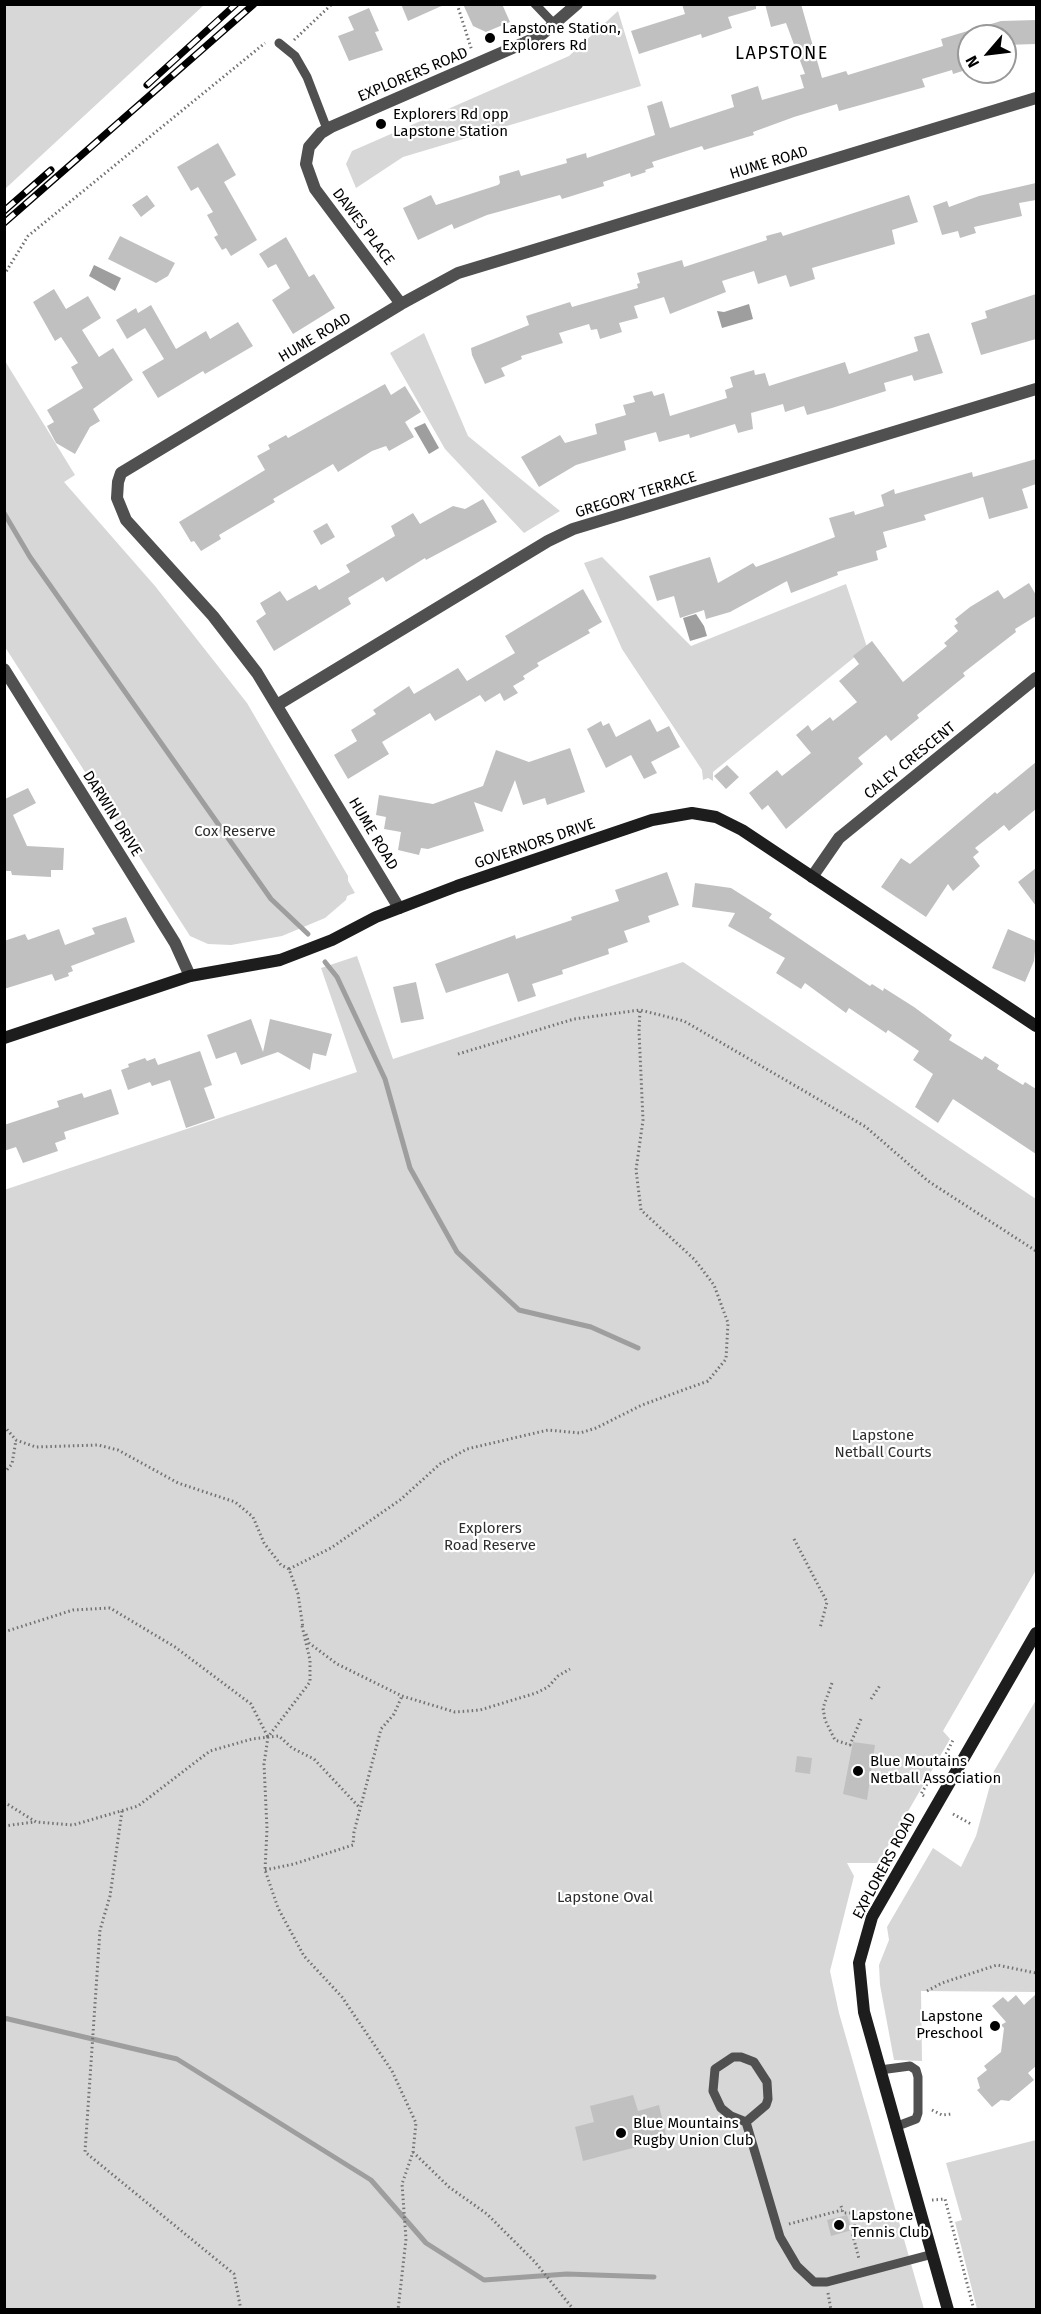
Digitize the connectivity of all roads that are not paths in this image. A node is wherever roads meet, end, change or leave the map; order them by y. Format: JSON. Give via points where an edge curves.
{"nodes":[{"id":1,"x":535,"y":4,"type":"edge"},
{"id":2,"x":577,"y":4,"type":"edge"},
{"id":3,"x":555,"y":24,"type":"junction"},
{"id":4,"x":283,"y":45,"type":"road end"},
{"id":5,"x":1036,"y":98,"type":"edge"},
{"id":6,"x":327,"y":129,"type":"junction"},
{"id":7,"x":306,"y":165,"type":"joint"},
{"id":8,"x":402,"y":304,"type":"junction"},
{"id":9,"x":1036,"y":389,"type":"edge"},
{"id":10,"x":4,"y":669,"type":"edge"},
{"id":11,"x":1036,"y":678,"type":"edge"},
{"id":12,"x":277,"y":705,"type":"junction"},
{"id":13,"x":812,"y":877,"type":"junction"},
{"id":14,"x":399,"y":908,"type":"junction"},
{"id":15,"x":190,"y":976,"type":"junction"},
{"id":16,"x":1036,"y":1026,"type":"edge"},
{"id":17,"x":4,"y":1038,"type":"edge"},
{"id":18,"x":1036,"y":1633,"type":"edge"},
{"id":19,"x":880,"y":2070,"type":"junction"},
{"id":20,"x":746,"y":2122,"type":"junction"},
{"id":21,"x":895,"y":2127,"type":"junction"},
{"id":22,"x":933,"y":2254,"type":"junction"},
{"id":23,"x":948,"y":2310,"type":"edge"}],
"edges":[{"from":1,"to":3,"type":"lane"},
{"from":2,"to":3,"type":"street","name":"EXPLORERS ROAD"},
{"from":3,"to":6,"type":"street","name":"EXPLORERS ROAD","via":[[540,36]]},
{"from":4,"to":6,"type":"lane","via":[[307,77]]},
{"from":5,"to":8,"type":"street","name":"HUME ROAD","via":[[468,270]]},
{"from":6,"to":7,"type":"street","name":"EXPLORERS ROAD","via":[[309,147]]},
{"from":7,"to":8,"type":"street","name":"DAWES PLACE","via":[[315,189]]},
{"from":8,"to":12,"type":"street","name":"HUME ROAD","via":[[138,461],[119,477],[117,498],[126,520],[220,623]]},
{"from":9,"to":12,"type":"street","name":"GREGORY TERRACE","via":[[573,529]]},
{"from":10,"to":15,"type":"street","name":"DARWIN DRIVE","via":[[175,943]]},
{"from":11,"to":13,"type":"street","name":"CALEY CRESCENT","via":[[839,838]]},
{"from":12,"to":14,"type":"street","name":"HUME ROAD"},
{"from":13,"to":14,"type":"main road","name":"GOVERNORS DRIVE","via":[[729,822],[704,814],[681,814],[652,820]]},
{"from":13,"to":16,"type":"main road","name":"GOVERNORS DRIVE"},
{"from":14,"to":15,"type":"main road","name":"GOVERNORS DRIVE","via":[[280,960]]},
{"from":15,"to":17,"type":"main road","name":"GOVERNORS DRIVE"},
{"from":18,"to":19,"type":"main road","name":"EXPLORERS ROAD","via":[[872,1917],[861,1949],[859,1977]]},
{"from":19,"to":21,"type":"main road","name":"EXPLORERS ROAD"},
{"from":19,"to":21,"type":"lane","via":[[910,2066],[918,2077],[916,2119]]},
{"from":20,"to":20,"type":"lane","via":[[721,2108],[712,2091],[715,2069],[733,2057],[754,2062],[767,2082],[766,2105]]},
{"from":20,"to":22,"type":"lane","via":[[777,2227],[797,2266],[814,2282]]},
{"from":21,"to":22,"type":"main road","name":"EXPLORERS ROAD"},
{"from":22,"to":23,"type":"main road","name":"EXPLORERS ROAD"}]}
